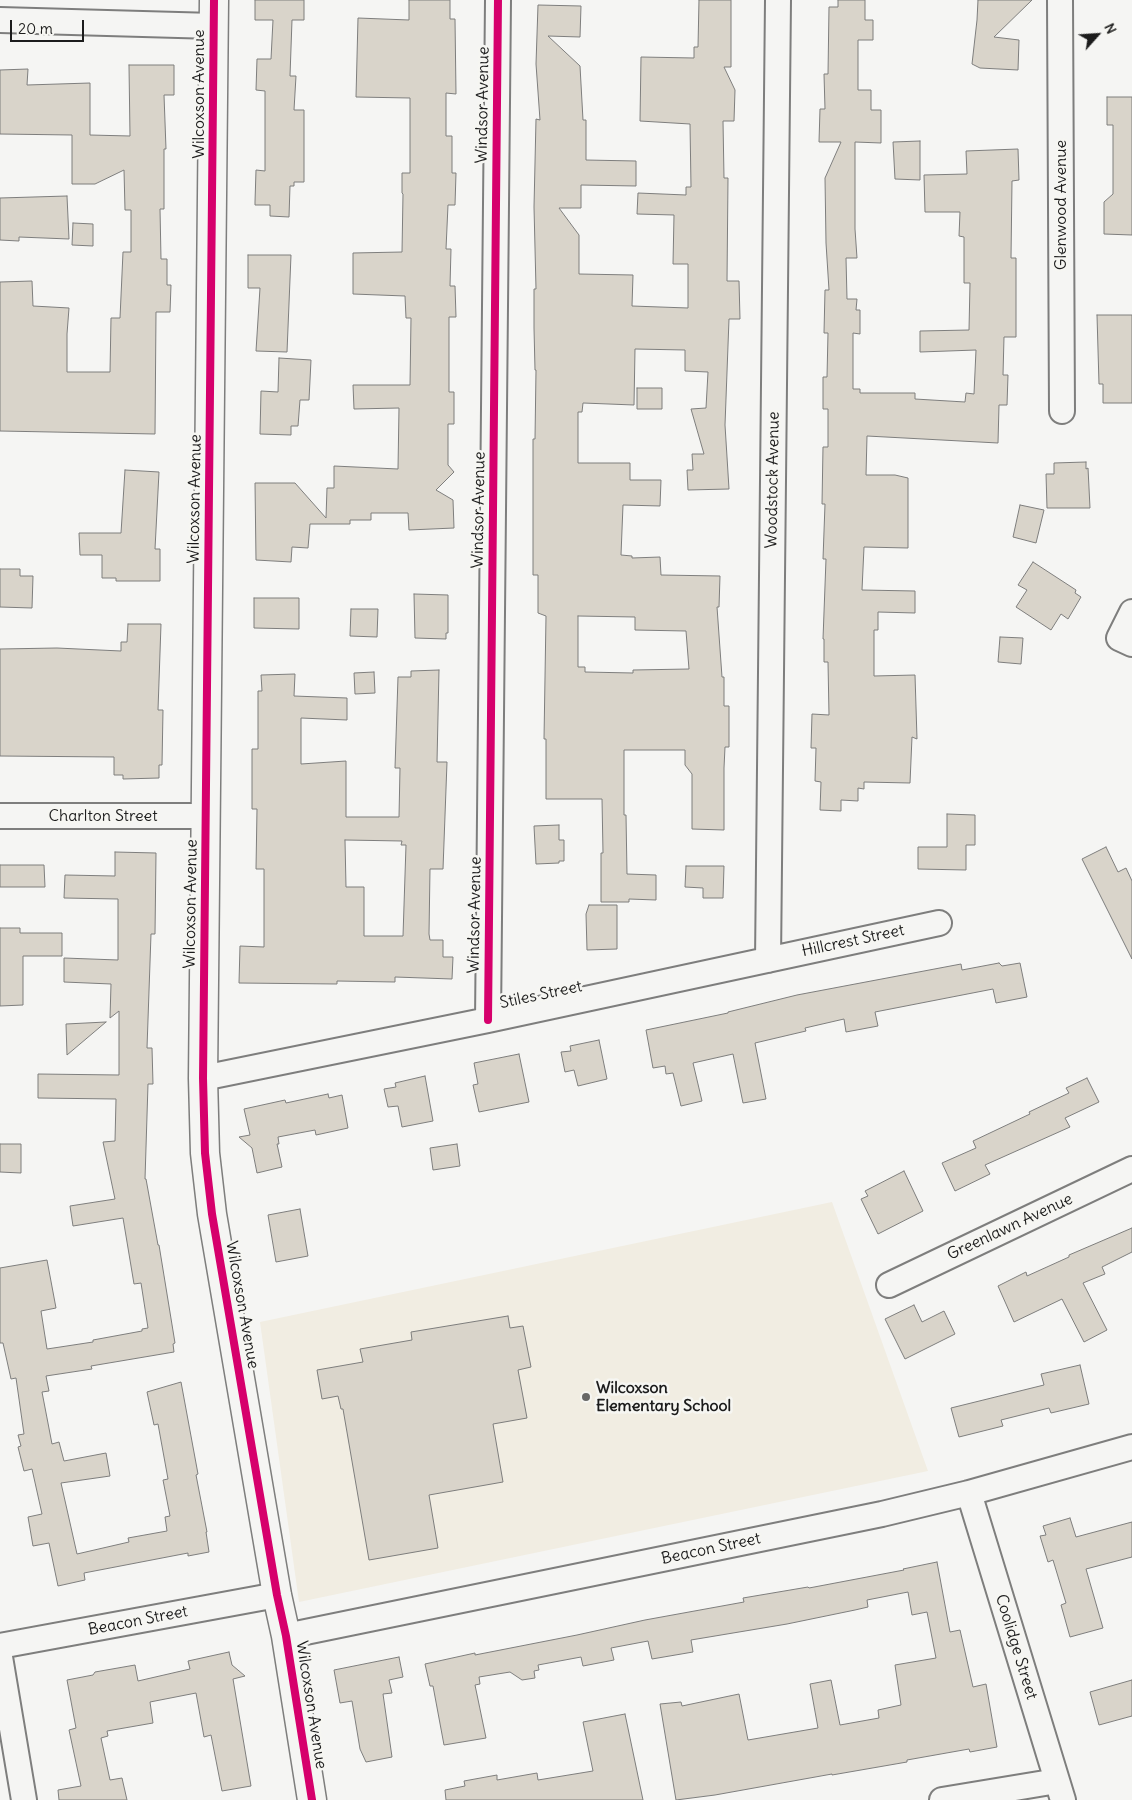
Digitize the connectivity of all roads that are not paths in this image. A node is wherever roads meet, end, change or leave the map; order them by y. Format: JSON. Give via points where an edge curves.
{"nodes":[{"id":1,"x":498,"y":0,"type":"edge"},
{"id":2,"x":778,"y":0,"type":"edge"},
{"id":3,"x":1060,"y":0,"type":"edge"},
{"id":4,"x":214,"y":13,"type":"edge"},
{"id":5,"x":0,"y":20,"type":"edge"},
{"id":6,"x":1062,"y":411,"type":"dead end"},
{"id":7,"x":1132,"y":612,"type":"edge"},
{"id":8,"x":1126,"y":641,"type":"edge"},
{"id":9,"x":0,"y":816,"type":"edge"},
{"id":10,"x":206,"y":816,"type":"junction"},
{"id":11,"x":939,"y":923,"type":"dead end"},
{"id":12,"x":768,"y":960,"type":"junction"},
{"id":13,"x":488,"y":1020,"type":"junction"},
{"id":14,"x":203,"y":1078,"type":"junction"},
{"id":15,"x":1132,"y":1170,"type":"edge"},
{"id":16,"x":889,"y":1285,"type":"dead end"},
{"id":17,"x":1132,"y":1446,"type":"edge"},
{"id":18,"x":969,"y":1493,"type":"junction"},
{"id":19,"x":277,"y":1595,"type":"junction"},
{"id":20,"x":286,"y":1636,"type":"junction"},
{"id":21,"x":0,"y":1646,"type":"edge"},
{"id":22,"x":0,"y":1657,"type":"edge"},
{"id":23,"x":8,"y":1751,"type":"edge"},
{"id":24,"x":1060,"y":1791,"type":"edge"},
{"id":25,"x":24,"y":1800,"type":"edge"},
{"id":26,"x":312,"y":1800,"type":"edge"},
{"id":27,"x":942,"y":1800,"type":"edge"}],
"edges":[{"from":1,"to":13,"type":"street","name":"Windsor Avenue"},
{"from":2,"to":12,"type":"street","name":"Woodstock Avenue"},
{"from":3,"to":6,"type":"street","name":"Glenwood Avenue"},
{"from":4,"to":5,"type":"street"},
{"from":4,"to":10,"type":"street","name":"Wilcoxson Avenue"},
{"from":7,"to":8,"type":"street"},
{"from":9,"to":10,"type":"street","name":"Charlton Street"},
{"from":10,"to":14,"type":"street","name":"Wilcoxson Avenue"},
{"from":11,"to":12,"type":"street","name":"Hillcrest Street"},
{"from":12,"to":13,"type":"street","name":"Stiles Street"},
{"from":13,"to":14,"type":"street","name":"Stiles Street"},
{"from":14,"to":19,"type":"street","name":"Wilcoxson Avenue","via":[[205,1153],[212,1214]]},
{"from":15,"to":16,"type":"street","name":"Greenlawn Avenue"},
{"from":17,"to":18,"type":"street","name":"Beacon Street"},
{"from":18,"to":20,"type":"street","name":"Beacon Street","via":[[882,1514]]},
{"from":18,"to":24,"type":"street","name":"Coolidge Street"},
{"from":19,"to":20,"type":"street","name":"Wilcoxson Avenue"},
{"from":19,"to":21,"type":"street","name":"Beacon Street"},
{"from":20,"to":26,"type":"street","name":"Wilcoxson Avenue"},
{"from":22,"to":23,"type":"street"},
{"from":23,"to":25,"type":"street"},
{"from":24,"to":27,"type":"street"}]}
